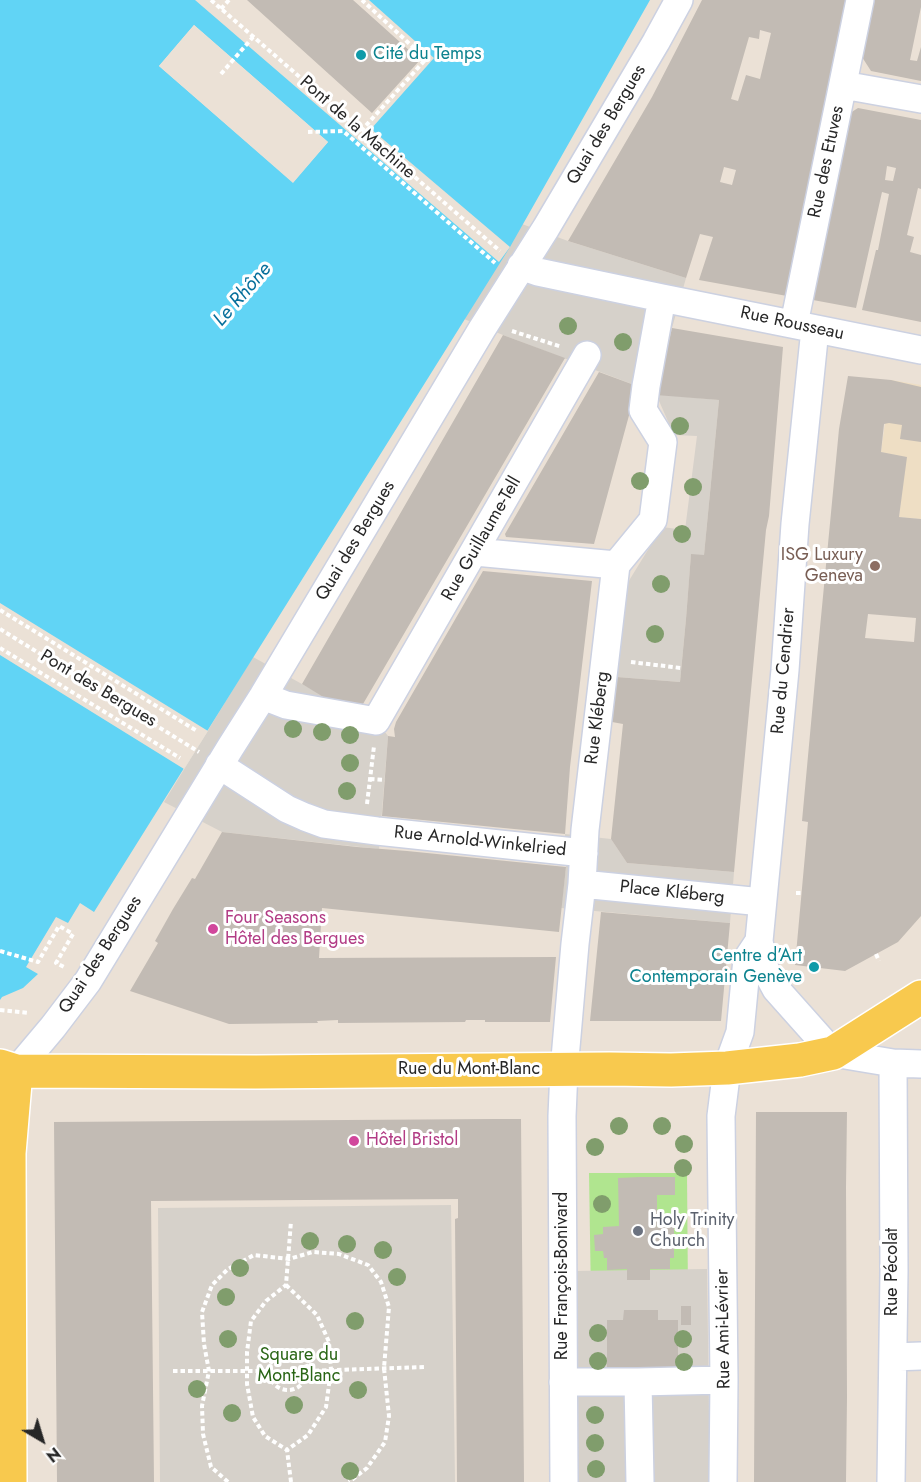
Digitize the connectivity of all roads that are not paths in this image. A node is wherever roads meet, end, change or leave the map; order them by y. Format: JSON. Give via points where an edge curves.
{"nodes":[{"id":1,"x":679,"y":0,"type":"edge"},
{"id":2,"x":860,"y":0,"type":"edge"},
{"id":3,"x":843,"y":85,"type":"junction"},
{"id":4,"x":921,"y":99,"type":"edge"},
{"id":5,"x":509,"y":257,"type":"junction"},
{"id":6,"x":662,"y":298,"type":"junction"},
{"id":7,"x":804,"y":326,"type":"junction"},
{"id":8,"x":921,"y":350,"type":"edge"},
{"id":9,"x":582,"y":365,"type":"dead end"},
{"id":10,"x":475,"y":552,"type":"junction"},
{"id":11,"x":616,"y":565,"type":"junction"},
{"id":12,"x":264,"y":696,"type":"junction"},
{"id":13,"x":219,"y":765,"type":"junction"},
{"id":14,"x":584,"y":853,"type":"junction"},
{"id":15,"x":582,"y":884,"type":"junction"},
{"id":16,"x":762,"y":902,"type":"junction"},
{"id":17,"x":759,"y":941,"type":"junction"},
{"id":18,"x":921,"y":997,"type":"edge"},
{"id":19,"x":833,"y":1053,"type":"junction"},
{"id":20,"x":893,"y":1063,"type":"junction"},
{"id":21,"x":921,"y":1064,"type":"edge"},
{"id":22,"x":7,"y":1068,"type":"edge"},
{"id":23,"x":727,"y":1068,"type":"junction"},
{"id":24,"x":564,"y":1070,"type":"junction"},
{"id":25,"x":4,"y":1148,"type":"edge"},
{"id":26,"x":921,"y":1356,"type":"edge"},
{"id":27,"x":893,"y":1358,"type":"junction"},
{"id":28,"x":724,"y":1380,"type":"junction"},
{"id":29,"x":563,"y":1382,"type":"junction"},
{"id":30,"x":638,"y":1382,"type":"junction"},
{"id":31,"x":10,"y":1482,"type":"edge"},
{"id":32,"x":564,"y":1482,"type":"edge"},
{"id":33,"x":640,"y":1482,"type":"edge"},
{"id":34,"x":723,"y":1482,"type":"edge"},
{"id":35,"x":891,"y":1482,"type":"edge"}],
"edges":[{"from":1,"to":5,"type":"street","name":"Quai des Bergues","via":[[546,228]]},
{"from":2,"to":3,"type":"street","name":"Rue des Etuves"},
{"from":3,"to":4,"type":"street"},
{"from":3,"to":7,"type":"street","name":"Rue des Etuves"},
{"from":5,"to":6,"type":"street","name":"Rue Rousseau","via":[[538,272]]},
{"from":5,"to":12,"type":"street","name":"Quai des Bergues","via":[[482,328]]},
{"from":6,"to":7,"type":"street","name":"Rue Rousseau"},
{"from":6,"to":11,"type":"street","via":[[643,410],[663,442],[653,520]]},
{"from":7,"to":8,"type":"street","name":"Rue Rousseau"},
{"from":7,"to":16,"type":"street","name":"Rue du Cendrier","via":[[785,670]]},
{"from":9,"to":10,"type":"street","name":"Rue Guillaume-Tell"},
{"from":10,"to":11,"type":"street"},
{"from":10,"to":12,"type":"street","name":"Rue Guillaume-Tell","via":[[376,721],[286,705]]},
{"from":11,"to":14,"type":"street","name":"Rue Kléberg"},
{"from":12,"to":13,"type":"street","name":"Quai des Bergues"},
{"from":13,"to":14,"type":"street","name":"Rue Arnold-Winkelried","via":[[287,808],[324,824],[372,818]]},
{"from":13,"to":22,"type":"street","name":"Quai des Bergues","via":[[88,981],[53,1026]]},
{"from":14,"to":15,"type":"street","name":"Rue Kléberg"},
{"from":15,"to":16,"type":"street","name":"Place Kléberg"},
{"from":15,"to":24,"type":"street","name":"Rue Kléberg"},
{"from":16,"to":17,"type":"street","name":"Rue du Cendrier"},
{"from":17,"to":19,"type":"street","name":"Rue du Cendrier","via":[[764,967],[776,989]]},
{"from":17,"to":23,"type":"street","name":"Rue du Cendrier","via":[[747,959],[740,1032]]},
{"from":18,"to":19,"type":"main road"},
{"from":19,"to":20,"type":"street","name":"Rue du Mont-Blanc"},
{"from":19,"to":23,"type":"main road","name":"Rue du Mont-Blanc"},
{"from":20,"to":21,"type":"street","name":"Rue du Mont-Blanc"},
{"from":20,"to":27,"type":"street","name":"Rue Pécolat"},
{"from":22,"to":24,"type":"main road","name":"Rue du Mont-Blanc","via":[[256,1072]]},
{"from":22,"to":25,"type":"main road"},
{"from":23,"to":24,"type":"main road","name":"Rue du Mont-Blanc"},
{"from":23,"to":28,"type":"street","name":"Rue Ami-Lévrier","via":[[721,1116]]},
{"from":24,"to":29,"type":"street","name":"Rue François-Bonivard"},
{"from":25,"to":31,"type":"main road"},
{"from":26,"to":27,"type":"street"},
{"from":27,"to":35,"type":"street","name":"Rue Pécolat"},
{"from":28,"to":30,"type":"street"},
{"from":28,"to":34,"type":"street","name":"Rue Ami-Lévrier"},
{"from":29,"to":30,"type":"street"},
{"from":29,"to":32,"type":"street","name":"Rue François-Bonivard"},
{"from":30,"to":33,"type":"street"}]}
